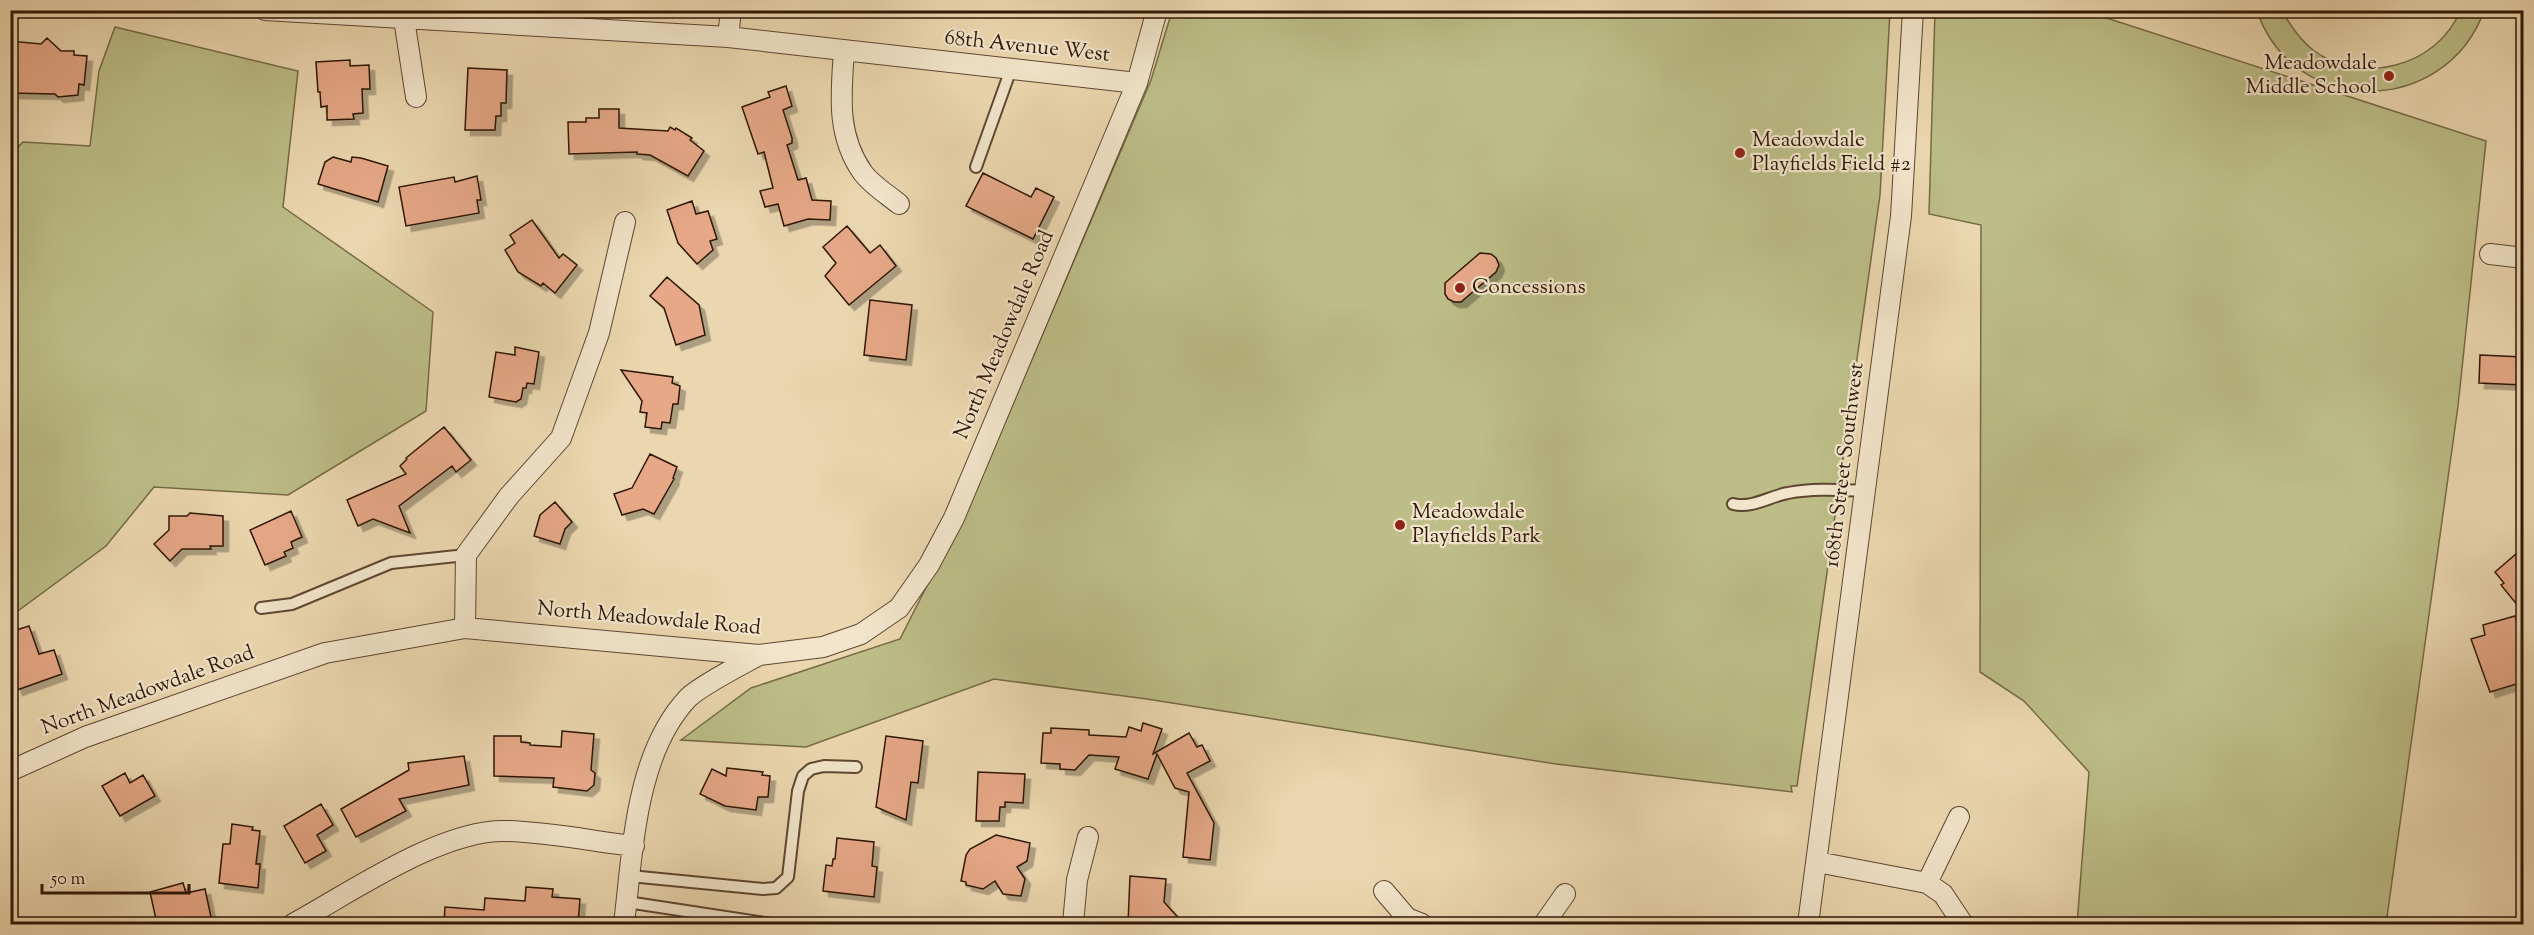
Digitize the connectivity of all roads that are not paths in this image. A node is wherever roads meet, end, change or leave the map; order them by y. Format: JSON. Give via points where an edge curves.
{"nodes":[{"id":1,"x":265,"y":10,"type":"edge"},
{"id":2,"x":731,"y":10,"type":"edge"},
{"id":3,"x":1157,"y":10,"type":"edge"},
{"id":4,"x":1912,"y":10,"type":"edge"},
{"id":5,"x":496,"y":17,"type":"edge"},
{"id":6,"x":404,"y":19,"type":"junction"},
{"id":7,"x":728,"y":37,"type":"junction"},
{"id":8,"x":844,"y":51,"type":"junction"},
{"id":9,"x":1011,"y":69,"type":"junction"},
{"id":10,"x":1137,"y":83,"type":"junction"},
{"id":11,"x":416,"y":97,"type":"dead end"},
{"id":12,"x":976,"y":167,"type":"dead end"},
{"id":13,"x":899,"y":204,"type":"dead end"},
{"id":14,"x":625,"y":222,"type":"dead end"},
{"id":15,"x":2490,"y":254,"type":"dead end"},
{"id":16,"x":2523,"y":258,"type":"edge"},
{"id":17,"x":1865,"y":491,"type":"junction"},
{"id":18,"x":1733,"y":504,"type":"dead end"},
{"id":19,"x":466,"y":555,"type":"junction"},
{"id":20,"x":261,"y":608,"type":"dead end"},
{"id":21,"x":465,"y":628,"type":"junction"},
{"id":22,"x":759,"y":655,"type":"junction"},
{"id":23,"x":856,"y":767,"type":"dead end"},
{"id":24,"x":10,"y":771,"type":"edge"},
{"id":25,"x":1959,"y":817,"type":"dead end"},
{"id":26,"x":1088,"y":837,"type":"dead end"},
{"id":27,"x":634,"y":846,"type":"junction"},
{"id":28,"x":1817,"y":862,"type":"junction"},
{"id":29,"x":630,"y":876,"type":"junction"},
{"id":30,"x":1927,"y":883,"type":"junction"},
{"id":31,"x":1384,"y":891,"type":"dead end"},
{"id":32,"x":1565,"y":894,"type":"dead end"},
{"id":33,"x":627,"y":902,"type":"junction"},
{"id":34,"x":293,"y":924,"type":"edge"},
{"id":35,"x":624,"y":924,"type":"edge"},
{"id":36,"x":771,"y":924,"type":"edge"},
{"id":37,"x":1073,"y":924,"type":"edge"},
{"id":38,"x":1422,"y":924,"type":"edge"},
{"id":39,"x":1544,"y":924,"type":"edge"},
{"id":40,"x":1808,"y":924,"type":"edge"},
{"id":41,"x":1963,"y":924,"type":"edge"}],
"edges":[{"from":1,"to":6,"type":"street","name":"68th Avenue West"},
{"from":2,"to":7,"type":"street"},
{"from":3,"to":10,"type":"street","name":"North Meadowdale Road"},
{"from":4,"to":17,"type":"street","name":"168th Street Southwest","via":[[1901,216]]},
{"from":5,"to":6,"type":"street","name":"68th Avenue West"},
{"from":5,"to":7,"type":"street","name":"68th Avenue West"},
{"from":6,"to":11,"type":"street"},
{"from":7,"to":8,"type":"street","name":"68th Avenue West"},
{"from":8,"to":9,"type":"street","name":"68th Avenue West"},
{"from":8,"to":13,"type":"street","via":[[840,106],[847,141],[864,174]]},
{"from":9,"to":10,"type":"street","name":"68th Avenue West"},
{"from":9,"to":12,"type":"lane"},
{"from":10,"to":22,"type":"street","name":"North Meadowdale Road","via":[[954,518],[929,565],[899,608],[861,634],[823,647]]},
{"from":14,"to":19,"type":"street","via":[[599,333],[561,438],[509,496]]},
{"from":15,"to":16,"type":"street"},
{"from":17,"to":18,"type":"lane","via":[[1811,490],[1743,507]]},
{"from":17,"to":28,"type":"street","name":"168th Street Southwest"},
{"from":19,"to":20,"type":"lane","via":[[391,563],[292,604]]},
{"from":19,"to":21,"type":"street"},
{"from":21,"to":22,"type":"street","name":"North Meadowdale Road"},
{"from":21,"to":24,"type":"street","name":"North Meadowdale Road","via":[[325,652],[85,737]]},
{"from":22,"to":27,"type":"street","via":[[690,697],[663,731],[647,772]]},
{"from":23,"to":29,"type":"lane","via":[[824,766],[803,776],[788,877],[776,888]]},
{"from":25,"to":30,"type":"street"},
{"from":26,"to":37,"type":"street","via":[[1077,880]]},
{"from":27,"to":29,"type":"street"},
{"from":27,"to":34,"type":"street","via":[[504,830],[463,837],[411,857]]},
{"from":28,"to":30,"type":"street"},
{"from":28,"to":40,"type":"street","name":"168th Street Southwest"},
{"from":29,"to":33,"type":"street"},
{"from":30,"to":41,"type":"street","via":[[1942,894]]},
{"from":31,"to":38,"type":"street","via":[[1407,918]]},
{"from":32,"to":39,"type":"street"},
{"from":33,"to":35,"type":"street"},
{"from":33,"to":36,"type":"lane"}]}
